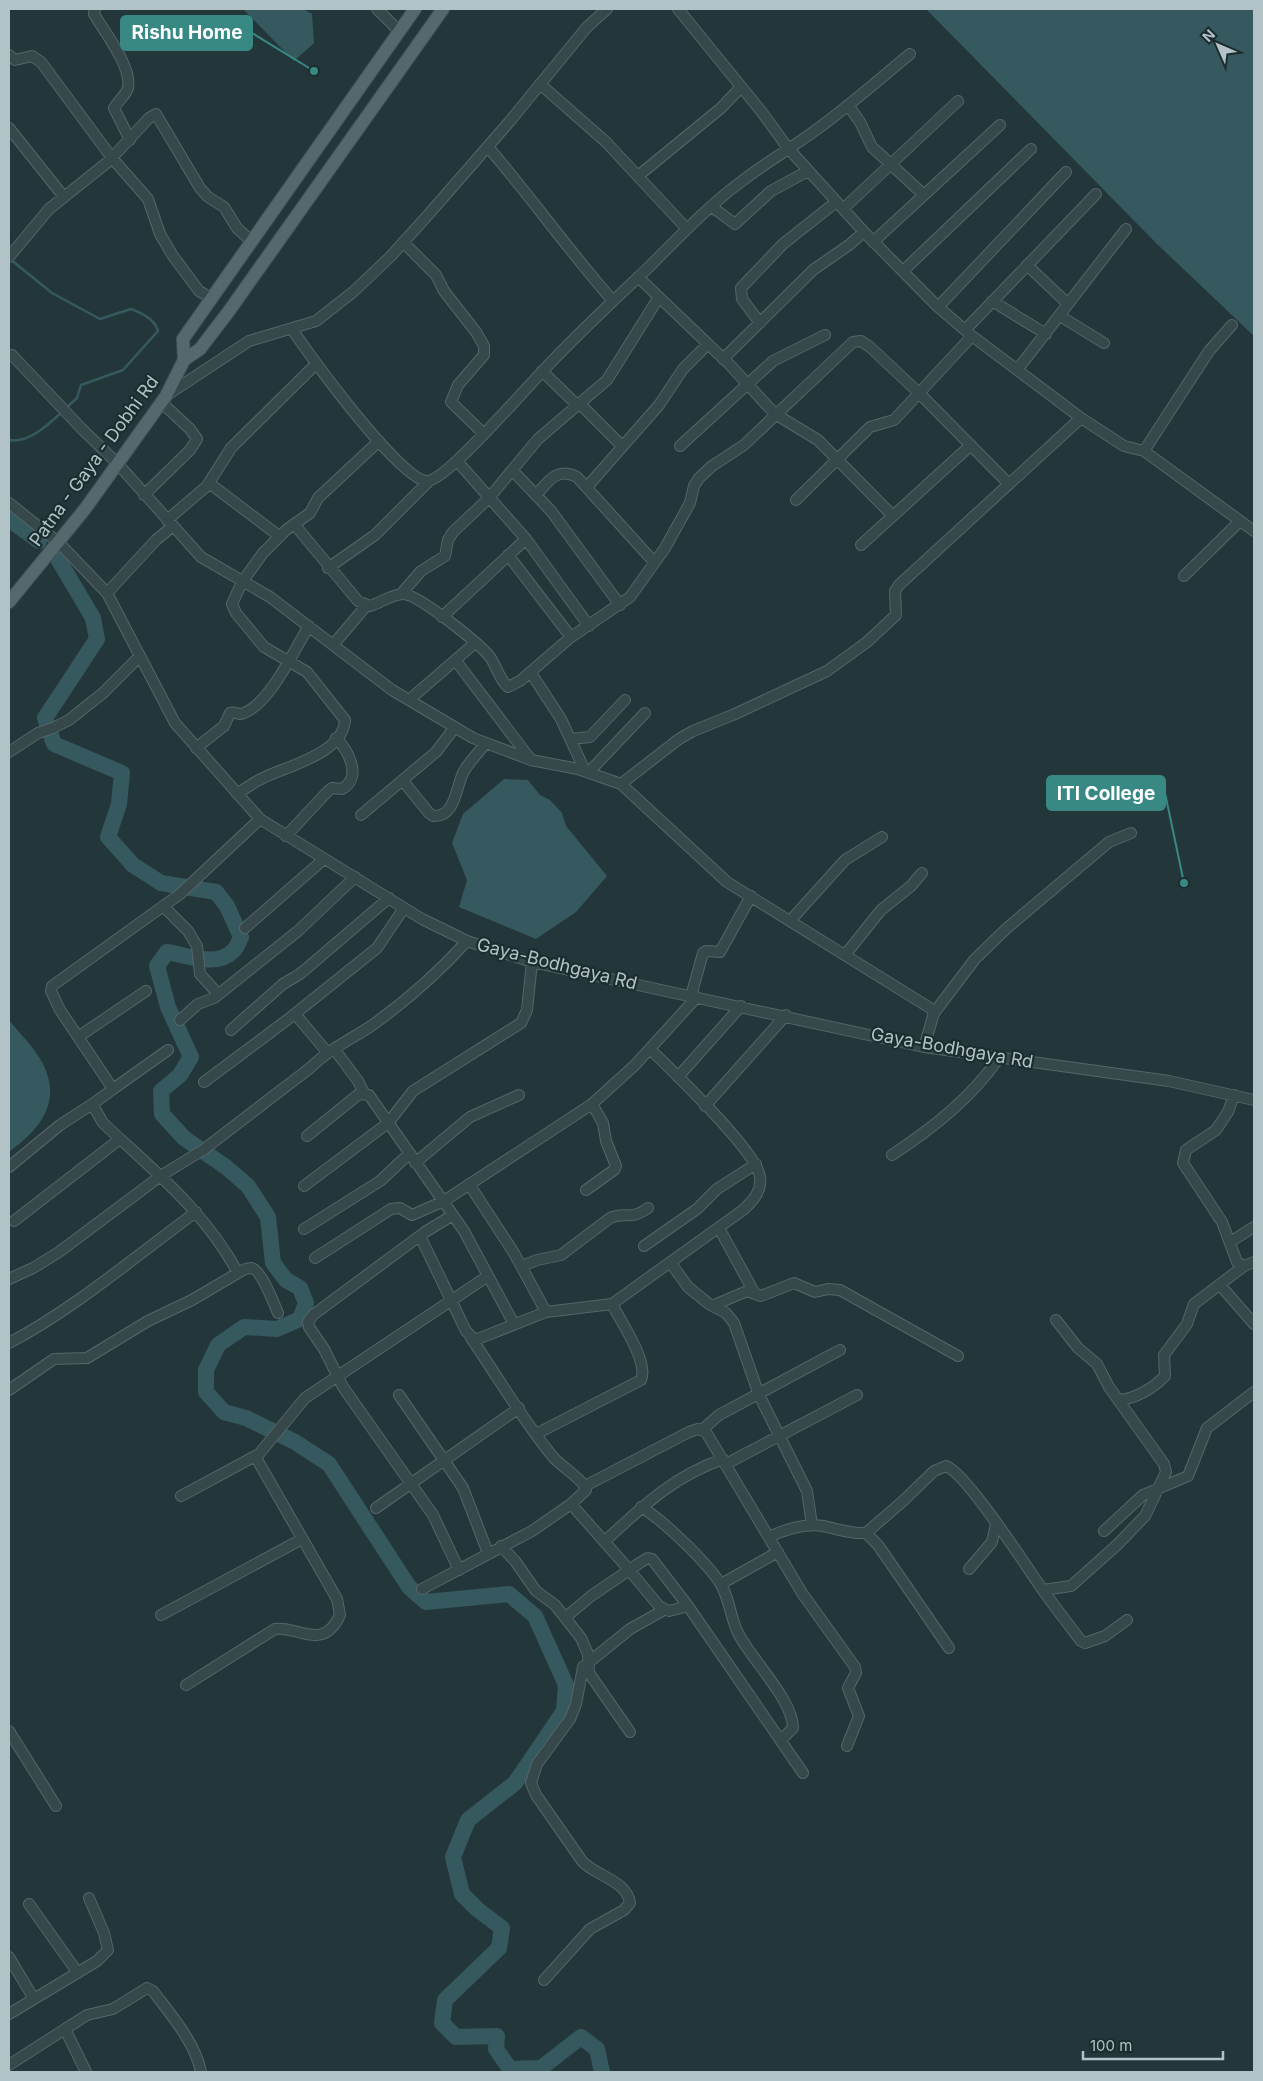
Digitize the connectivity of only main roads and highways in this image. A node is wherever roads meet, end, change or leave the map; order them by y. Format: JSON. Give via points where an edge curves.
{"nodes":[{"id":1,"x":415,"y":9,"type":"edge"},
{"id":2,"x":442,"y":9,"type":"edge"},
{"id":3,"x":184,"y":360,"type":"junction"},
{"id":4,"x":9,"y":602,"type":"edge"}],
"edges":[{"from":1,"to":3,"type":"main road","via":[[183,339]]},
{"from":2,"to":3,"type":"main road","via":[[250,281],[200,349]]},
{"from":3,"to":4,"type":"main road","name":"Patna - Gaya - Dobhi Rd","via":[[163,399],[117,463],[59,543]]}]}
